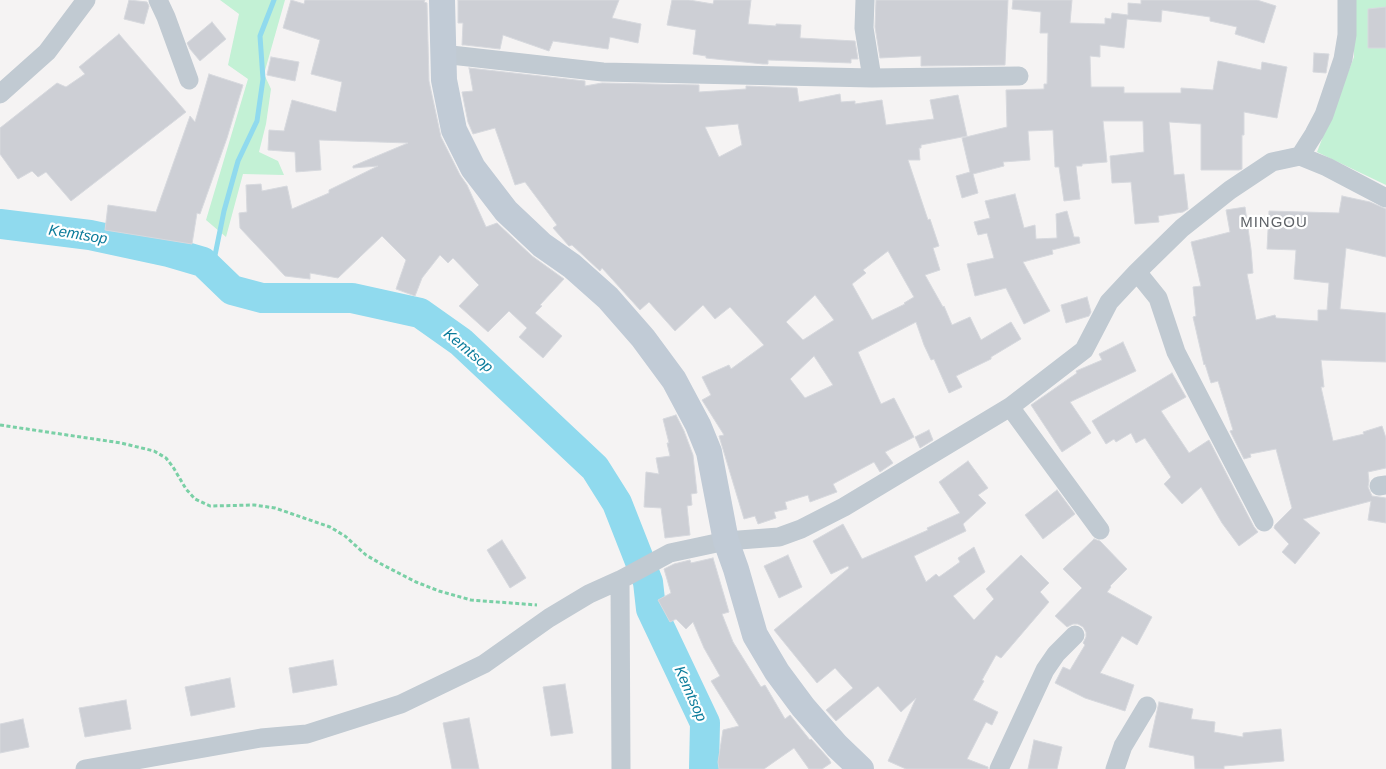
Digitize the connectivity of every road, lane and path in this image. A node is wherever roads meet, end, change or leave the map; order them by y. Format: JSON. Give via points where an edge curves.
{"nodes":[{"id":1,"x":86,"y":0,"type":"edge"},
{"id":2,"x":158,"y":0,"type":"edge"},
{"id":3,"x":442,"y":0,"type":"edge"},
{"id":4,"x":865,"y":0,"type":"edge"},
{"id":5,"x":1347,"y":0,"type":"edge"},
{"id":6,"x":442,"y":54,"type":"junction"},
{"id":7,"x":1019,"y":76,"type":"dead end"},
{"id":8,"x":872,"y":78,"type":"junction"},
{"id":9,"x":188,"y":80,"type":"dead end"},
{"id":10,"x":0,"y":94,"type":"edge"},
{"id":11,"x":1300,"y":156,"type":"junction"},
{"id":12,"x":1386,"y":198,"type":"edge"},
{"id":13,"x":1137,"y":272,"type":"junction"},
{"id":14,"x":1010,"y":407,"type":"junction"},
{"id":15,"x":0,"y":425,"type":"edge"},
{"id":16,"x":1264,"y":522,"type":"dead end"},
{"id":17,"x":1100,"y":530,"type":"dead end"},
{"id":18,"x":726,"y":541,"type":"junction"},
{"id":19,"x":624,"y":577,"type":"junction"},
{"id":20,"x":539,"y":604,"type":"dead end"},
{"id":21,"x":1075,"y":636,"type":"dead end"},
{"id":22,"x":1147,"y":706,"type":"dead end"},
{"id":23,"x":85,"y":769,"type":"edge"},
{"id":24,"x":621,"y":769,"type":"edge"},
{"id":25,"x":861,"y":769,"type":"edge"},
{"id":26,"x":999,"y":769,"type":"edge"},
{"id":27,"x":1114,"y":769,"type":"edge"}],
"edges":[{"from":1,"to":10,"type":"street","via":[[47,52]]},
{"from":2,"to":9,"type":"street"},
{"from":3,"to":6,"type":"street"},
{"from":4,"to":8,"type":"street","via":[[864,28]]},
{"from":5,"to":11,"type":"street","via":[[1343,60],[1324,115]]},
{"from":6,"to":8,"type":"street","via":[[603,72]]},
{"from":6,"to":18,"type":"street","via":[[454,130],[473,168],[506,211],[542,246],[572,266],[608,298],[674,380],[709,452]]},
{"from":7,"to":8,"type":"street"},
{"from":11,"to":12,"type":"street"},
{"from":11,"to":13,"type":"street","via":[[1272,162],[1230,190],[1182,228]]},
{"from":13,"to":14,"type":"street","via":[[1109,302],[1084,350]]},
{"from":13,"to":16,"type":"street","via":[[1158,298],[1176,352]]},
{"from":14,"to":17,"type":"street"},
{"from":14,"to":18,"type":"street","via":[[844,507],[800,529],[779,537]]},
{"from":15,"to":20,"type":"path","via":[[154,451],[166,458],[195,498],[210,506],[275,508],[330,527],[382,565],[439,591],[471,600]]},
{"from":18,"to":19,"type":"street","via":[[670,553]]},
{"from":18,"to":25,"type":"street","via":[[749,617],[764,651],[803,707]]},
{"from":19,"to":23,"type":"street","via":[[550,618],[484,664],[401,704],[307,734],[261,738]]},
{"from":19,"to":24,"type":"street"},
{"from":21,"to":26,"type":"street","via":[[1056,654],[1046,670]]},
{"from":22,"to":27,"type":"street","via":[[1123,746]]}]}
